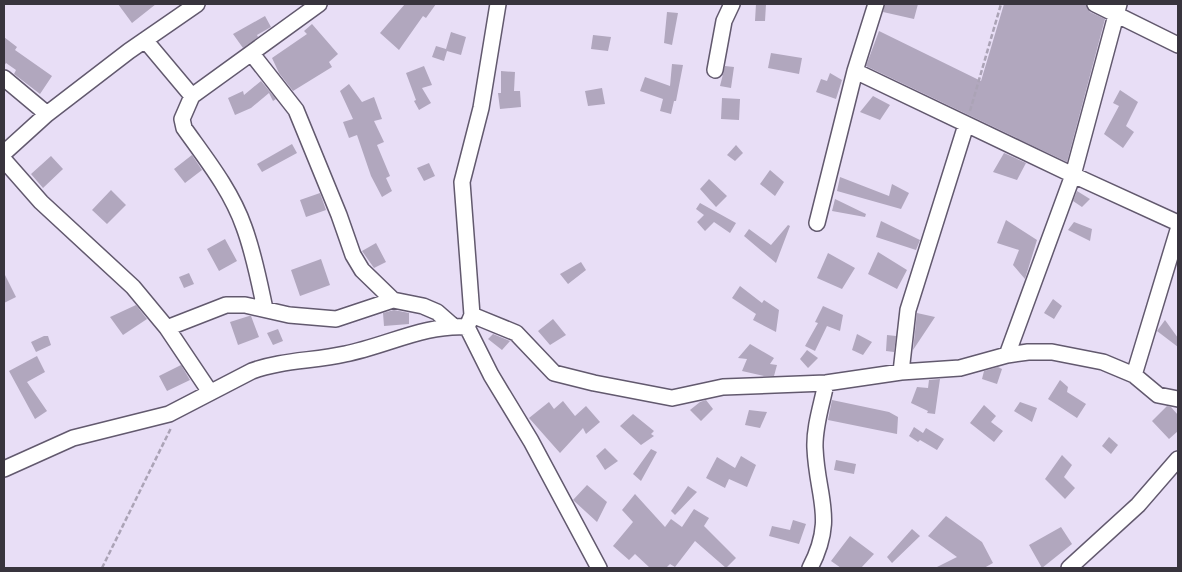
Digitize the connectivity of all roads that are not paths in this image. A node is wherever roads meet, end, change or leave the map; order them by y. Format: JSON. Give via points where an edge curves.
{"nodes":[{"id":1,"x":197,"y":4,"type":"edge"},
{"id":2,"x":319,"y":4,"type":"edge"},
{"id":3,"x":498,"y":4,"type":"edge"},
{"id":4,"x":732,"y":4,"type":"edge"},
{"id":5,"x":876,"y":4,"type":"edge"},
{"id":6,"x":1095,"y":4,"type":"edge"},
{"id":7,"x":1118,"y":9,"type":"edge"},
{"id":8,"x":144,"y":40,"type":"junction"},
{"id":9,"x":1178,"y":45,"type":"edge"},
{"id":10,"x":252,"y":54,"type":"junction"},
{"id":11,"x":715,"y":70,"type":"dead end"},
{"id":12,"x":855,"y":71,"type":"junction"},
{"id":13,"x":4,"y":78,"type":"edge"},
{"id":14,"x":192,"y":96,"type":"junction"},
{"id":15,"x":47,"y":114,"type":"junction"},
{"id":16,"x":966,"y":125,"type":"junction"},
{"id":17,"x":4,"y":153,"type":"edge"},
{"id":18,"x":4,"y":160,"type":"edge"},
{"id":19,"x":1072,"y":176,"type":"junction"},
{"id":20,"x":818,"y":223,"type":"dead end"},
{"id":21,"x":1178,"y":223,"type":"edge"},
{"id":22,"x":1178,"y":230,"type":"edge"},
{"id":23,"x":393,"y":300,"type":"junction"},
{"id":24,"x":265,"y":309,"type":"junction"},
{"id":25,"x":464,"y":323,"type":"junction"},
{"id":26,"x":167,"y":328,"type":"junction"},
{"id":27,"x":1008,"y":355,"type":"junction"},
{"id":28,"x":902,"y":372,"type":"junction"},
{"id":29,"x":1134,"y":375,"type":"junction"},
{"id":30,"x":826,"y":384,"type":"junction"},
{"id":31,"x":210,"y":392,"type":"junction"},
{"id":32,"x":1178,"y":398,"type":"edge"},
{"id":33,"x":1178,"y":459,"type":"edge"},
{"id":34,"x":4,"y":469,"type":"edge"},
{"id":35,"x":599,"y":568,"type":"edge"},
{"id":36,"x":810,"y":568,"type":"edge"},
{"id":37,"x":1069,"y":568,"type":"edge"}],
"edges":[{"from":1,"to":8,"type":"street"},
{"from":2,"to":10,"type":"street"},
{"from":3,"to":25,"type":"street","via":[[480,108],[462,182]]},
{"from":4,"to":11,"type":"street","via":[[724,21]]},
{"from":5,"to":12,"type":"street"},
{"from":6,"to":7,"type":"street"},
{"from":7,"to":9,"type":"street"},
{"from":7,"to":19,"type":"street"},
{"from":8,"to":14,"type":"street"},
{"from":8,"to":15,"type":"street"},
{"from":10,"to":14,"type":"street"},
{"from":10,"to":23,"type":"street","via":[[296,110],[340,215],[353,255],[362,270]]},
{"from":12,"to":16,"type":"street"},
{"from":12,"to":20,"type":"street"},
{"from":13,"to":15,"type":"street"},
{"from":14,"to":24,"type":"street","via":[[182,120],[184,128],[220,179],[244,226]]},
{"from":15,"to":17,"type":"street"},
{"from":16,"to":19,"type":"street"},
{"from":16,"to":28,"type":"street","via":[[908,310]]},
{"from":18,"to":26,"type":"street","via":[[41,202],[123,276]]},
{"from":19,"to":21,"type":"street"},
{"from":19,"to":27,"type":"street"},
{"from":22,"to":29,"type":"street"},
{"from":23,"to":24,"type":"street","via":[[336,319],[289,315]]},
{"from":23,"to":25,"type":"street","via":[[423,306]]},
{"from":24,"to":26,"type":"street","via":[[226,305]]},
{"from":25,"to":30,"type":"street","via":[[516,333],[554,373],[672,398],[723,387]]},
{"from":25,"to":31,"type":"street","via":[[439,327],[348,354],[265,366]]},
{"from":25,"to":35,"type":"street"},
{"from":26,"to":31,"type":"street"},
{"from":27,"to":28,"type":"street","via":[[960,368]]},
{"from":27,"to":29,"type":"street","via":[[1052,352],[1097,360]]},
{"from":28,"to":30,"type":"street"},
{"from":29,"to":32,"type":"street","via":[[1158,395]]},
{"from":30,"to":36,"type":"street","via":[[815,448],[825,524],[820,548]]},
{"from":31,"to":34,"type":"street","via":[[169,414],[73,438]]},
{"from":33,"to":37,"type":"street","via":[[1138,505]]}]}
